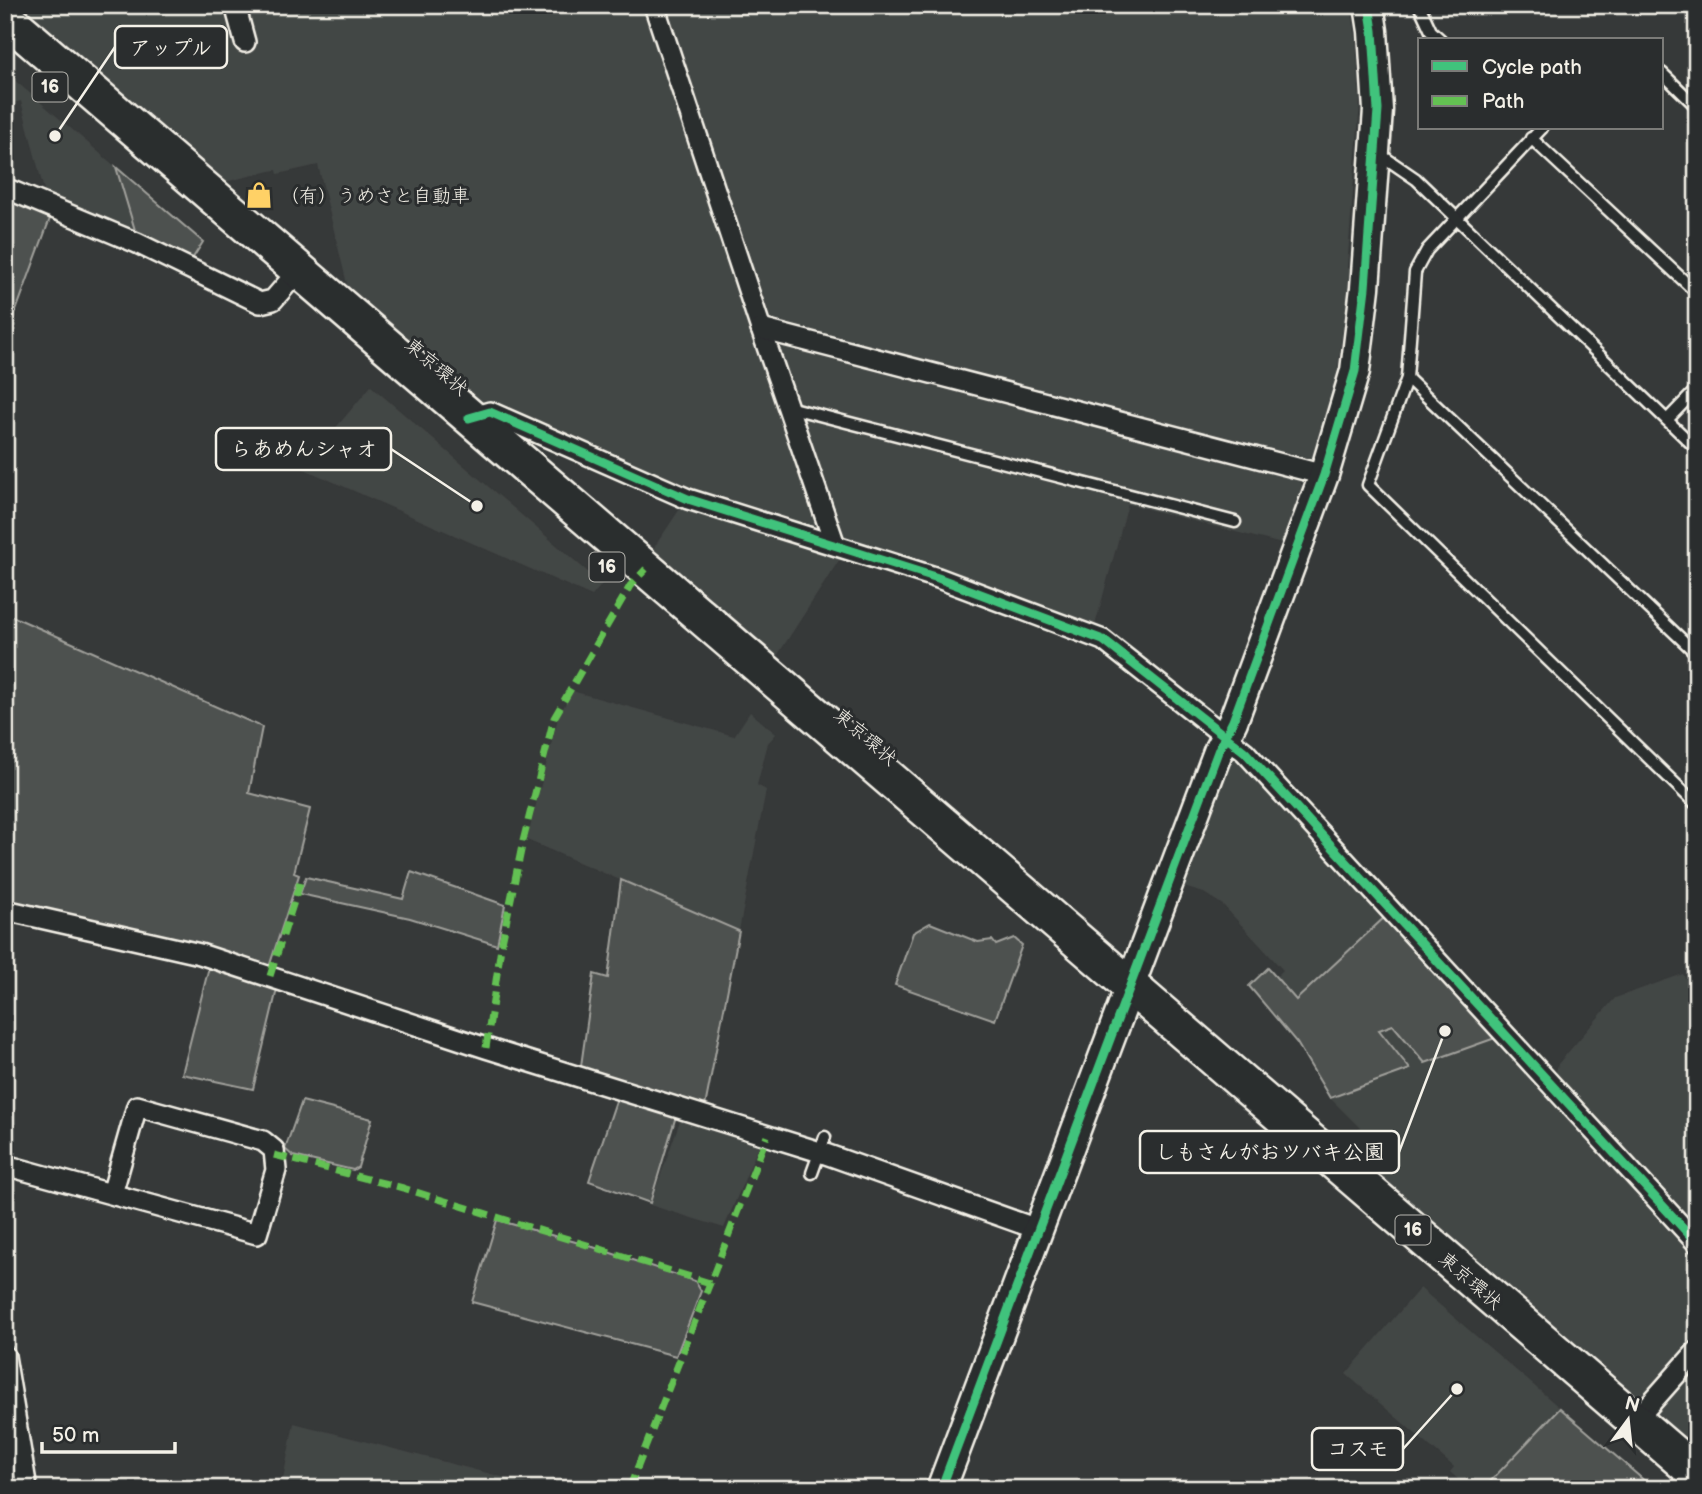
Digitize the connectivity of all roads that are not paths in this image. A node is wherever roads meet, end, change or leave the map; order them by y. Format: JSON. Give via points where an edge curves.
{"nodes":[{"id":1,"x":235,"y":5,"type":"edge"},
{"id":2,"x":654,"y":5,"type":"edge"},
{"id":3,"x":1369,"y":5,"type":"edge"},
{"id":4,"x":1419,"y":5,"type":"edge"},
{"id":5,"x":5,"y":17,"type":"edge"},
{"id":6,"x":1439,"y":38,"type":"edge"},
{"id":7,"x":245,"y":43,"type":"dead end"},
{"id":8,"x":5,"y":49,"type":"edge"},
{"id":9,"x":1664,"y":75,"type":"edge"},
{"id":10,"x":1697,"y":107,"type":"edge"},
{"id":11,"x":1536,"y":132,"type":"edge"},
{"id":12,"x":1375,"y":150,"type":"junction"},
{"id":13,"x":5,"y":188,"type":"edge"},
{"id":14,"x":1456,"y":217,"type":"junction"},
{"id":15,"x":291,"y":279,"type":"junction"},
{"id":16,"x":1697,"y":293,"type":"edge"},
{"id":17,"x":761,"y":329,"type":"junction"},
{"id":18,"x":1407,"y":378,"type":"junction"},
{"id":19,"x":1697,"y":389,"type":"edge"},
{"id":20,"x":788,"y":407,"type":"junction"},
{"id":21,"x":469,"y":418,"type":"junction"},
{"id":22,"x":1667,"y":420,"type":"junction"},
{"id":23,"x":1697,"y":449,"type":"edge"},
{"id":24,"x":1324,"y":475,"type":"junction"},
{"id":25,"x":1235,"y":523,"type":"dead end"},
{"id":26,"x":835,"y":545,"type":"junction"},
{"id":27,"x":1697,"y":654,"type":"edge"},
{"id":28,"x":1226,"y":735,"type":"junction"},
{"id":29,"x":1697,"y":805,"type":"edge"},
{"id":30,"x":5,"y":910,"type":"edge"},
{"id":31,"x":1125,"y":997,"type":"junction"},
{"id":32,"x":822,"y":1144,"type":"junction"},
{"id":33,"x":5,"y":1165,"type":"edge"},
{"id":34,"x":812,"y":1174,"type":"dead end"},
{"id":35,"x":112,"y":1194,"type":"junction"},
{"id":36,"x":1037,"y":1229,"type":"junction"},
{"id":37,"x":1697,"y":1243,"type":"edge"},
{"id":38,"x":1697,"y":1351,"type":"edge"},
{"id":39,"x":5,"y":1356,"type":"edge"},
{"id":40,"x":9,"y":1410,"type":"edge"},
{"id":41,"x":1635,"y":1421,"type":"junction"},
{"id":42,"x":1697,"y":1475,"type":"edge"},
{"id":43,"x":27,"y":1489,"type":"edge"},
{"id":44,"x":941,"y":1489,"type":"edge"},
{"id":45,"x":1678,"y":1489,"type":"edge"}],
"edges":[{"from":1,"to":7,"type":"street"},
{"from":2,"to":17,"type":"street"},
{"from":3,"to":12,"type":"street","via":[[1378,110]]},
{"from":4,"to":6,"type":"lane"},
{"from":5,"to":15,"type":"highway","name":"東京環状","number":"16"},
{"from":8,"to":15,"type":"highway","name":"東京環状","number":"16"},
{"from":9,"to":10,"type":"lane"},
{"from":11,"to":14,"type":"lane"},
{"from":11,"to":16,"type":"lane"},
{"from":12,"to":14,"type":"lane","via":[[1416,179]]},
{"from":12,"to":24,"type":"street","via":[[1355,371]]},
{"from":13,"to":15,"type":"street","via":[[137,243],[260,303],[271,302]]},
{"from":14,"to":18,"type":"lane","via":[[1427,250],[1415,272]]},
{"from":14,"to":22,"type":"lane"},
{"from":15,"to":21,"type":"highway","name":"東京環状","number":"16"},
{"from":15,"to":31,"type":"highway","name":"東京環状","number":"16"},
{"from":17,"to":20,"type":"street"},
{"from":17,"to":24,"type":"street"},
{"from":18,"to":27,"type":"lane"},
{"from":18,"to":29,"type":"lane","via":[[1368,485]]},
{"from":19,"to":22,"type":"lane"},
{"from":20,"to":25,"type":"lane"},
{"from":20,"to":26,"type":"street"},
{"from":21,"to":26,"type":"street","via":[[490,412],[688,499]]},
{"from":21,"to":31,"type":"highway","name":"東京環状","number":"16"},
{"from":22,"to":23,"type":"lane"},
{"from":24,"to":28,"type":"street"},
{"from":26,"to":28,"type":"street","via":[[1102,640]]},
{"from":28,"to":31,"type":"street"},
{"from":28,"to":37,"type":"street"},
{"from":30,"to":32,"type":"street","via":[[200,954],[511,1056]]},
{"from":31,"to":36,"type":"street"},
{"from":31,"to":41,"type":"highway","name":"東京環状","number":"16"},
{"from":31,"to":45,"type":"highway","name":"東京環状","number":"16"},
{"from":32,"to":34,"type":"lane"},
{"from":32,"to":36,"type":"street"},
{"from":33,"to":35,"type":"street"},
{"from":35,"to":35,"type":"street","via":[[257,1234],[276,1170],[274,1150],[263,1141],[137,1106]]},
{"from":36,"to":44,"type":"street"},
{"from":38,"to":41,"type":"street"},
{"from":39,"to":40,"type":"street"},
{"from":40,"to":43,"type":"street"},
{"from":41,"to":42,"type":"highway","name":"東京環状","number":"16"}]}
